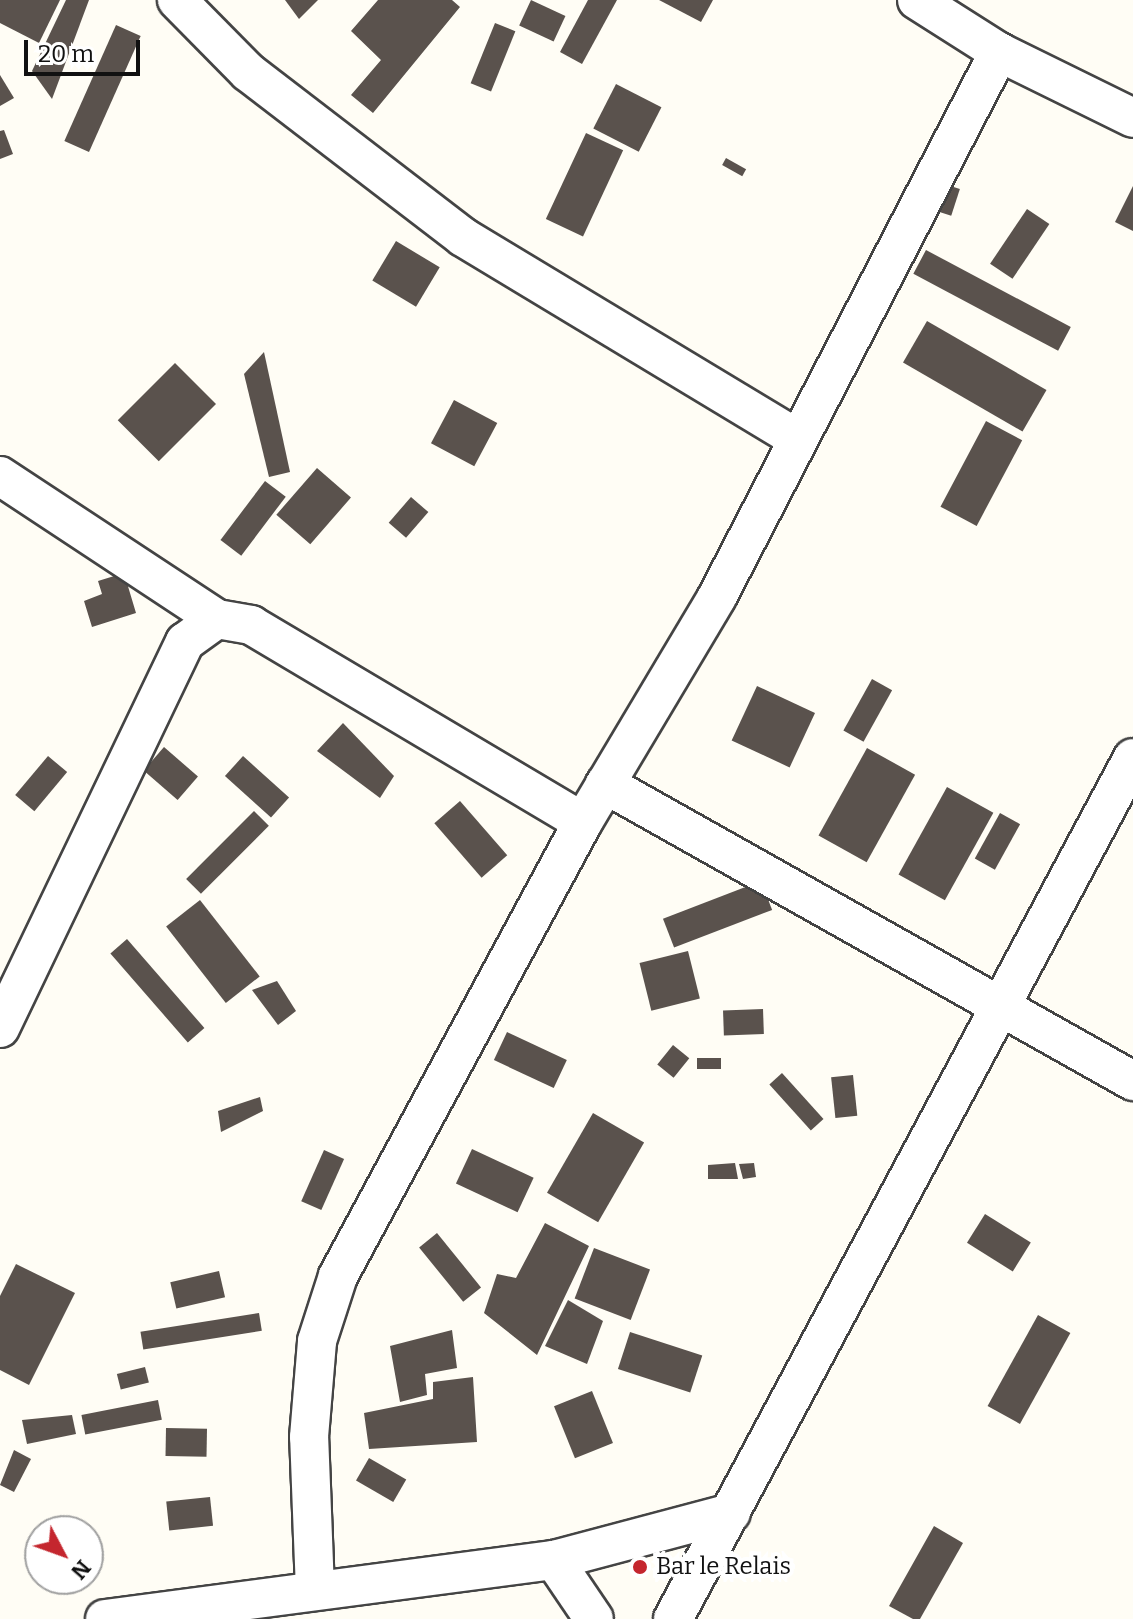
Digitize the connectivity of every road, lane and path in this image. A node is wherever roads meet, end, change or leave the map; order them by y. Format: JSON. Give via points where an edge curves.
{"nodes":[{"id":1,"x":177,"y":0,"type":"edge"},
{"id":2,"x":917,"y":0,"type":"edge"},
{"id":3,"x":999,"y":52,"type":"junction"},
{"id":4,"x":1133,"y":118,"type":"edge"},
{"id":5,"x":796,"y":438,"type":"junction"},
{"id":6,"x":0,"y":476,"type":"edge"},
{"id":7,"x":217,"y":619,"type":"junction"},
{"id":8,"x":1133,"y":758,"type":"edge"},
{"id":9,"x":605,"y":784,"type":"junction"},
{"id":10,"x":583,"y":822,"type":"junction"},
{"id":11,"x":1000,"y":1005,"type":"junction"},
{"id":12,"x":0,"y":1028,"type":"edge"},
{"id":13,"x":1133,"y":1081,"type":"edge"},
{"id":14,"x":731,"y":1513,"type":"junction"},
{"id":15,"x":554,"y":1560,"type":"junction"},
{"id":16,"x":315,"y":1590,"type":"junction"},
{"id":17,"x":105,"y":1619,"type":"edge"},
{"id":18,"x":594,"y":1619,"type":"edge"},
{"id":19,"x":673,"y":1619,"type":"edge"}],
"edges":[{"from":1,"to":5,"type":"street","via":[[248,72],[438,219]]},
{"from":2,"to":3,"type":"street"},
{"from":3,"to":4,"type":"street"},
{"from":3,"to":5,"type":"street"},
{"from":5,"to":9,"type":"street","via":[[717,597]]},
{"from":6,"to":7,"type":"street"},
{"from":7,"to":10,"type":"street","via":[[251,625]]},
{"from":7,"to":12,"type":"street","via":[[185,642]]},
{"from":8,"to":11,"type":"street"},
{"from":9,"to":10,"type":"street"},
{"from":9,"to":11,"type":"street"},
{"from":10,"to":16,"type":"street","via":[[326,1307],[309,1437]]},
{"from":11,"to":13,"type":"street"},
{"from":11,"to":14,"type":"street"},
{"from":14,"to":15,"type":"street"},
{"from":14,"to":19,"type":"street"},
{"from":15,"to":16,"type":"street"},
{"from":15,"to":18,"type":"street"},
{"from":16,"to":17,"type":"street"}]}
